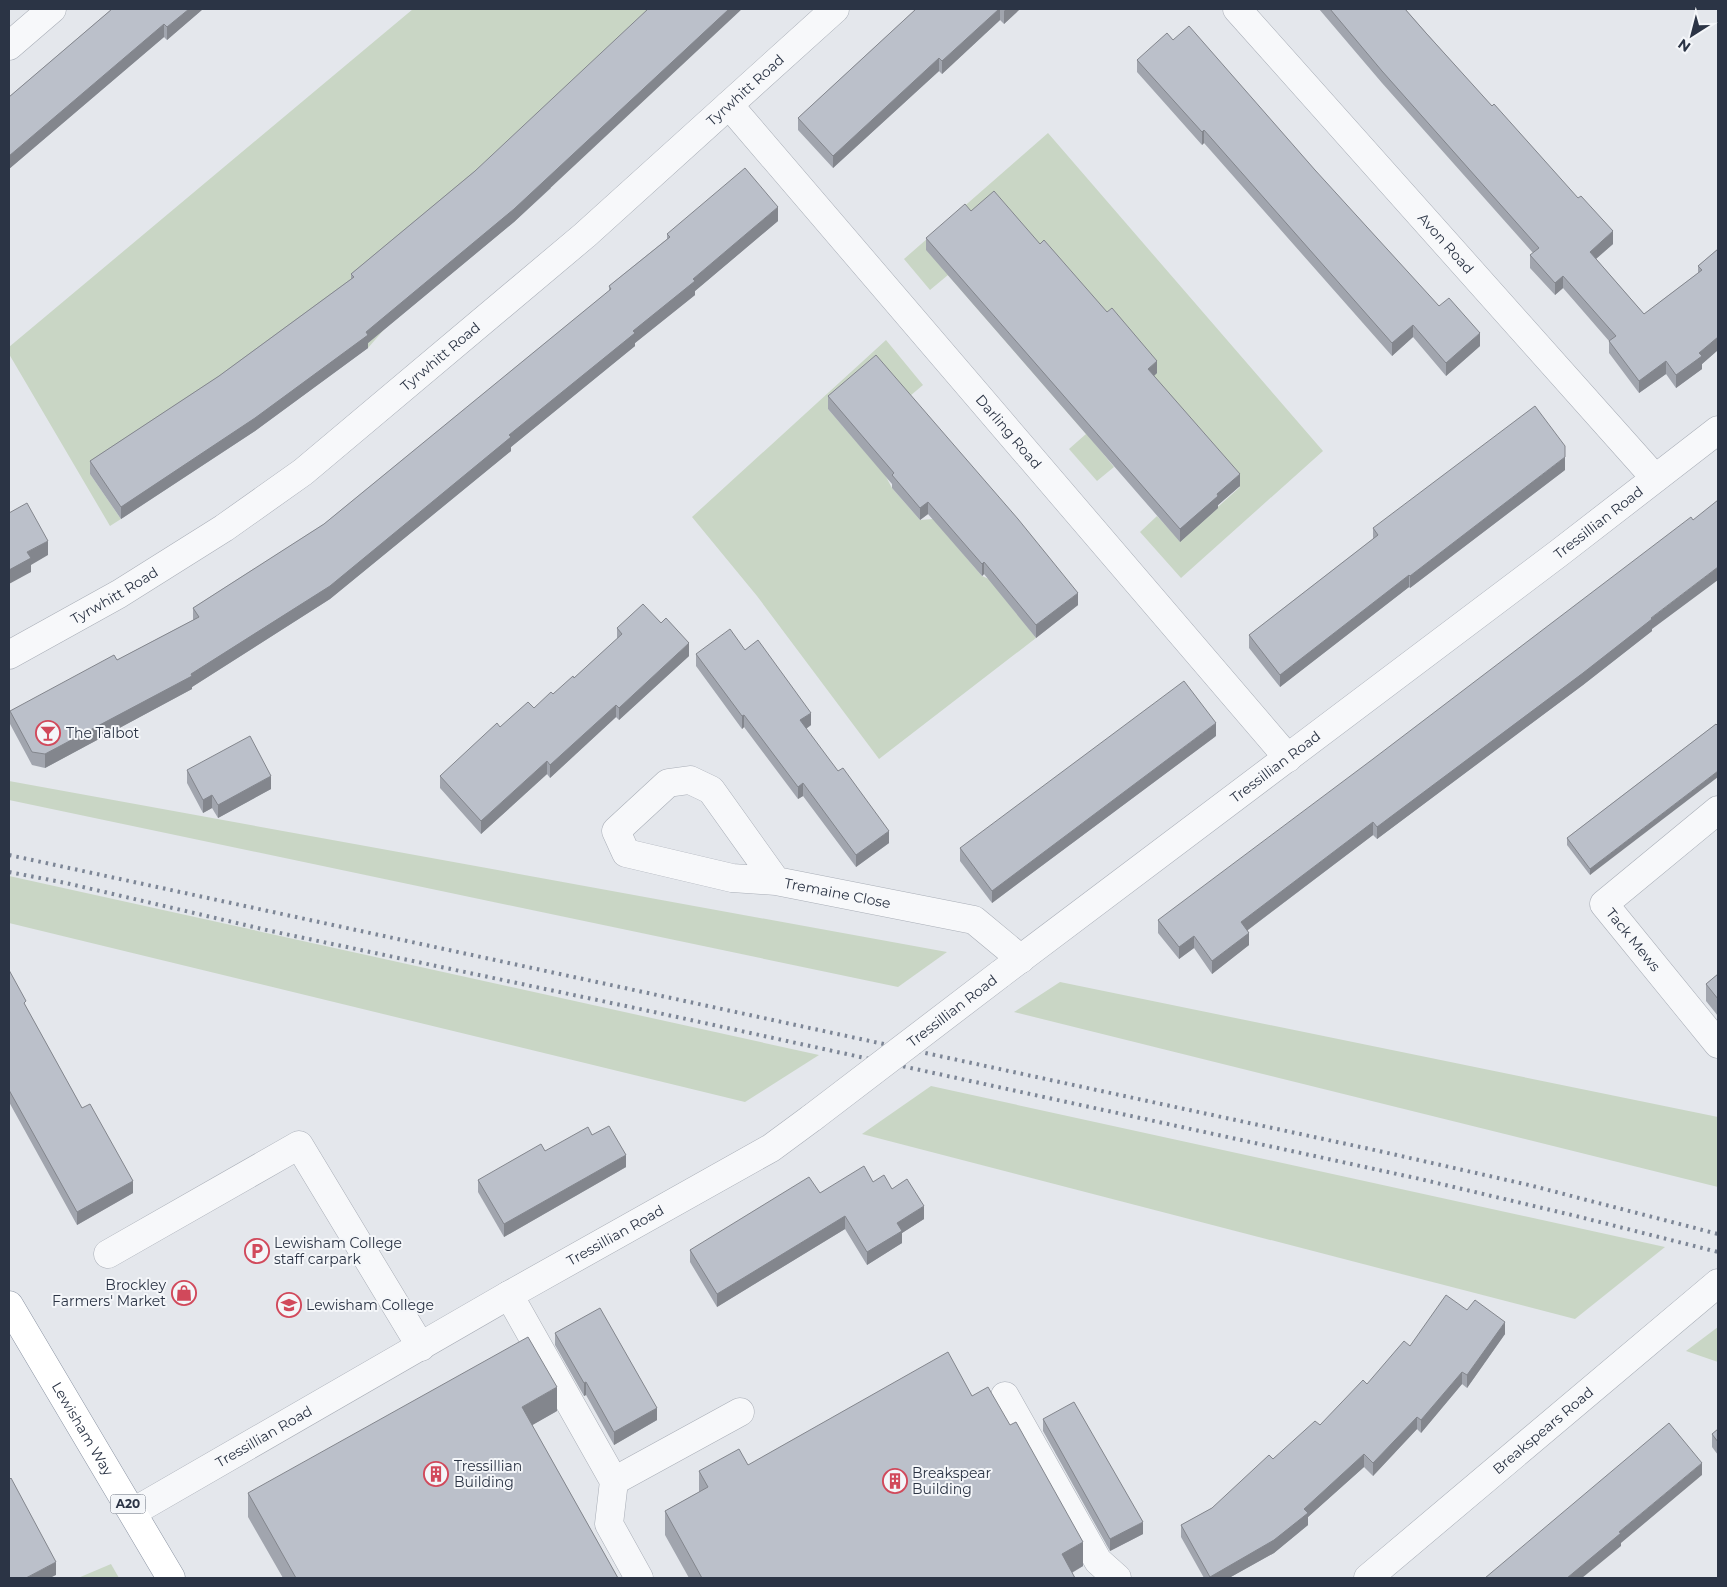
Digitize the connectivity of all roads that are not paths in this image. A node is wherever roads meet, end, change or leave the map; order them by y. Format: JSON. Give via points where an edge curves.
{"nodes":[{"id":1,"x":52,"y":9,"type":"edge"},
{"id":2,"x":835,"y":9,"type":"edge"},
{"id":3,"x":1237,"y":9,"type":"edge"},
{"id":4,"x":9,"y":46,"type":"edge"},
{"id":5,"x":729,"y":105,"type":"junction"},
{"id":6,"x":1718,"y":430,"type":"edge"},
{"id":7,"x":1655,"y":478,"type":"junction"},
{"id":8,"x":9,"y":655,"type":"edge"},
{"id":9,"x":1288,"y":758,"type":"junction"},
{"id":10,"x":1718,"y":810,"type":"edge"},
{"id":11,"x":776,"y":881,"type":"junction"},
{"id":12,"x":1021,"y":959,"type":"junction"},
{"id":13,"x":1718,"y":1044,"type":"edge"},
{"id":14,"x":108,"y":1254,"type":"dead end"},
{"id":15,"x":1718,"y":1282,"type":"edge"},
{"id":16,"x":509,"y":1295,"type":"junction"},
{"id":17,"x":10,"y":1309,"type":"edge"},
{"id":18,"x":421,"y":1347,"type":"junction"},
{"id":19,"x":1005,"y":1396,"type":"dead end"},
{"id":20,"x":740,"y":1412,"type":"dead end"},
{"id":21,"x":614,"y":1481,"type":"junction"},
{"id":22,"x":133,"y":1512,"type":"junction"},
{"id":23,"x":171,"y":1578,"type":"edge"},
{"id":24,"x":639,"y":1578,"type":"edge"},
{"id":25,"x":1117,"y":1578,"type":"edge"},
{"id":26,"x":1368,"y":1578,"type":"edge"}],
"edges":[{"from":1,"to":4,"type":"street"},
{"from":2,"to":5,"type":"street","name":"Tyrwhitt Road"},
{"from":3,"to":7,"type":"street","name":"Avon Road"},
{"from":5,"to":8,"type":"street","name":"Tyrwhitt Road","via":[[585,235],[304,472],[120,594]]},
{"from":5,"to":9,"type":"street","name":"Darling Road"},
{"from":6,"to":7,"type":"street","name":"Tressillian Road"},
{"from":7,"to":9,"type":"street","name":"Tressillian Road"},
{"from":9,"to":12,"type":"street","name":"Tressillian Road"},
{"from":10,"to":13,"type":"street","name":"Tack Mews","via":[[1604,904]]},
{"from":11,"to":11,"type":"street","name":"Tremaine Close","via":[[711,790],[690,780],[668,783],[616,831],[626,854],[732,878]]},
{"from":11,"to":12,"type":"street","name":"Tremaine Close","via":[[974,920]]},
{"from":12,"to":16,"type":"street","name":"Tressillian Road","bridge":true,"via":[[771,1148]]},
{"from":14,"to":18,"type":"street","via":[[299,1145]]},
{"from":15,"to":26,"type":"street","name":"Breakspears Road"},
{"from":16,"to":18,"type":"street","name":"Tressillian Road"},
{"from":16,"to":21,"type":"street"},
{"from":17,"to":22,"type":"highway","name":"Lewisham Way","number":"A20"},
{"from":18,"to":22,"type":"street","name":"Tressillian Road"},
{"from":19,"to":25,"type":"street","via":[[1098,1561]]},
{"from":20,"to":21,"type":"street"},
{"from":21,"to":24,"type":"street","via":[[609,1524]]},
{"from":22,"to":23,"type":"highway","name":"Lewisham Way","number":"A20"}]}
